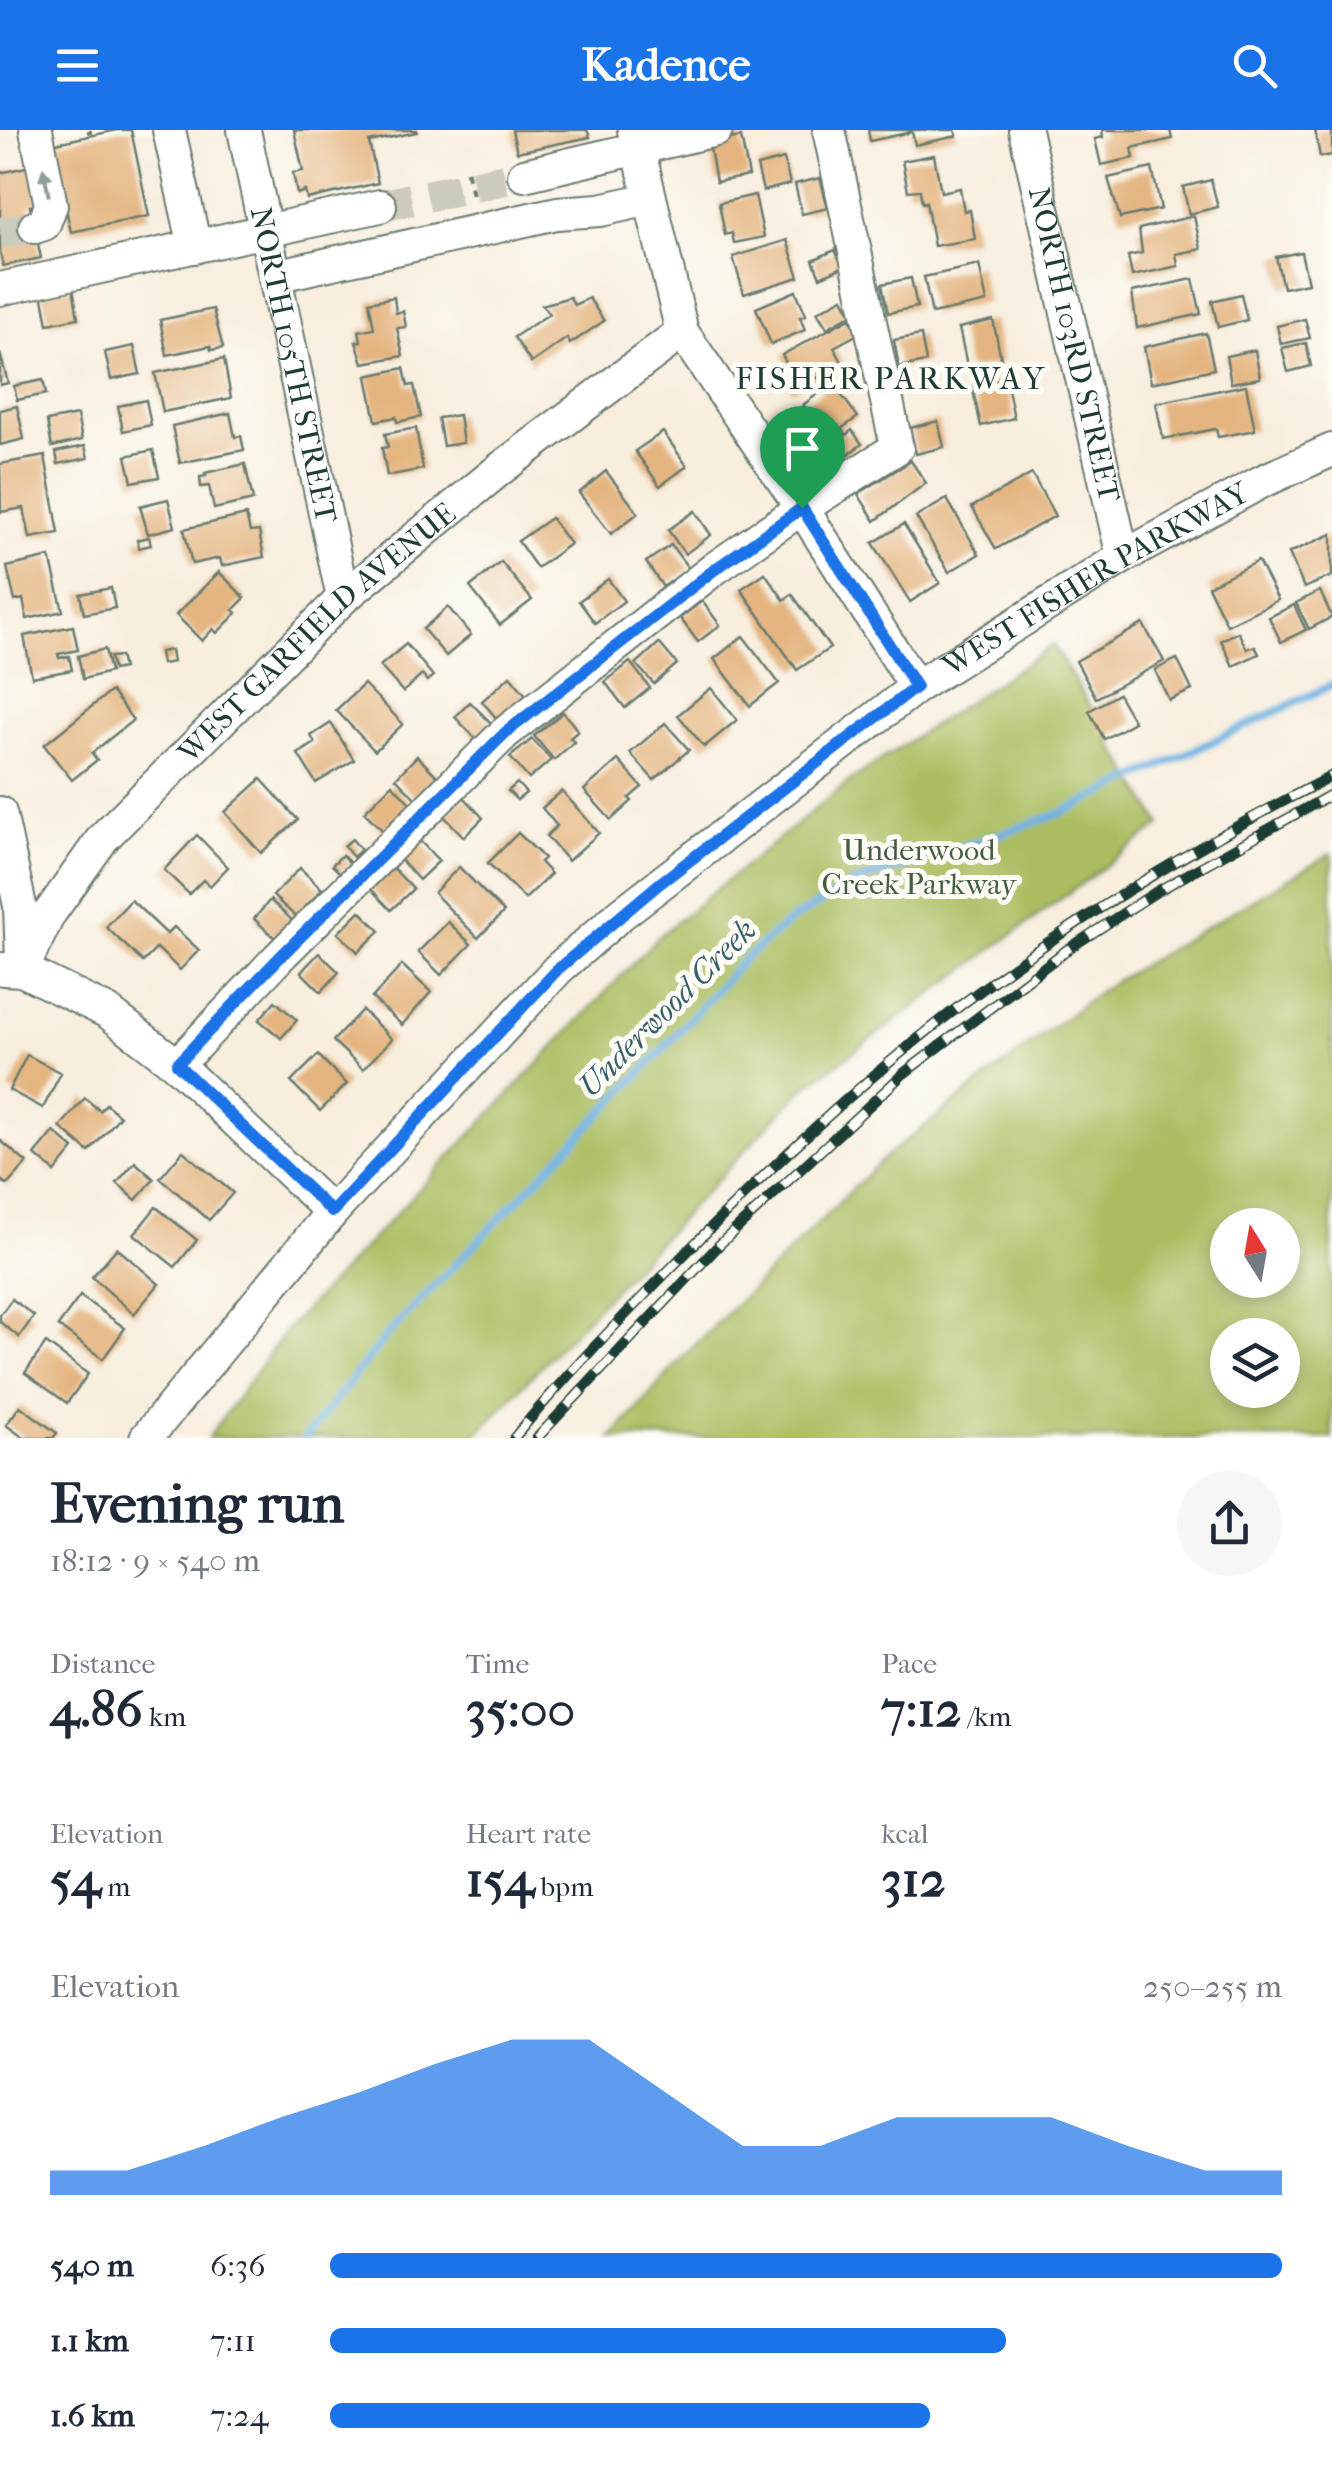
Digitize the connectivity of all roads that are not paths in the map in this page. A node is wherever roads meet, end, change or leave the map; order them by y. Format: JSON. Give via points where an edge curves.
{"nodes":[{"id":1,"x":36,"y":130,"type":"edge"},
{"id":2,"x":169,"y":130,"type":"edge"},
{"id":3,"x":244,"y":130,"type":"edge"},
{"id":4,"x":716,"y":130,"type":"edge"},
{"id":5,"x":830,"y":130,"type":"edge"},
{"id":6,"x":1025,"y":130,"type":"edge"},
{"id":7,"x":636,"y":139,"type":"edge"},
{"id":8,"x":524,"y":176,"type":"tunnel mouth"},
{"id":9,"x":650,"y":199,"type":"junction"},
{"id":10,"x":380,"y":206,"type":"tunnel mouth"},
{"id":11,"x":35,"y":227,"type":"dead end"},
{"id":12,"x":266,"y":231,"type":"junction"},
{"id":13,"x":195,"y":247,"type":"junction"},
{"id":14,"x":275,"y":276,"type":"junction"},
{"id":15,"x":0,"y":289,"type":"edge"},
{"id":16,"x":682,"y":332,"type":"junction"},
{"id":17,"x":1332,"y":450,"type":"edge"},
{"id":18,"x":802,"y":508,"type":"junction"},
{"id":19,"x":1124,"y":557,"type":"junction"},
{"id":20,"x":343,"y":598,"type":"junction"},
{"id":21,"x":916,"y":687,"type":"junction"},
{"id":22,"x":0,"y":813,"type":"edge"},
{"id":23,"x":11,"y":969,"type":"edge"},
{"id":24,"x":177,"y":1064,"type":"junction"},
{"id":25,"x":332,"y":1212,"type":"junction"},
{"id":26,"x":146,"y":1438,"type":"edge"}],
"edges":[{"from":11,"to":1,"type":"street","one_way":true,"via":[[44,224],[51,205]]},
{"from":2,"to":13,"type":"street"},
{"from":3,"to":12,"type":"street","name":"NORTH 105TH STREET"},
{"from":4,"to":7,"type":"street"},
{"from":5,"to":18,"type":"street","via":[[897,448]]},
{"from":6,"to":19,"type":"street","name":"NORTH 103RD STREET"},
{"from":7,"to":8,"type":"street"},
{"from":7,"to":9,"type":"street"},
{"from":9,"to":14,"type":"street"},
{"from":9,"to":16,"type":"street"},
{"from":10,"to":12,"type":"street"},
{"from":12,"to":13,"type":"street"},
{"from":12,"to":14,"type":"street","name":"NORTH 105TH STREET"},
{"from":13,"to":15,"type":"street"},
{"from":14,"to":20,"type":"street","name":"NORTH 105TH STREET"},
{"from":16,"to":18,"type":"street"},
{"from":16,"to":20,"type":"street","name":"WEST GARFIELD AVENUE","via":[[500,468]]},
{"from":17,"to":19,"type":"street","name":"WEST FISHER PARKWAY"},
{"from":18,"to":21,"type":"street"},
{"from":18,"to":24,"type":"street","via":[[505,733]]},
{"from":19,"to":21,"type":"street","name":"WEST FISHER PARKWAY"},
{"from":20,"to":23,"type":"street","name":"WEST GARFIELD AVENUE","via":[[103,838]]},
{"from":21,"to":25,"type":"street","name":"WEST FISHER PARKWAY","via":[[558,969]]},
{"from":22,"to":23,"type":"street","via":[[20,906]]},
{"from":23,"to":24,"type":"street","via":[[108,1012]]},
{"from":24,"to":25,"type":"street"},
{"from":25,"to":26,"type":"street","name":"WEST FISHER PARKWAY"}]}
